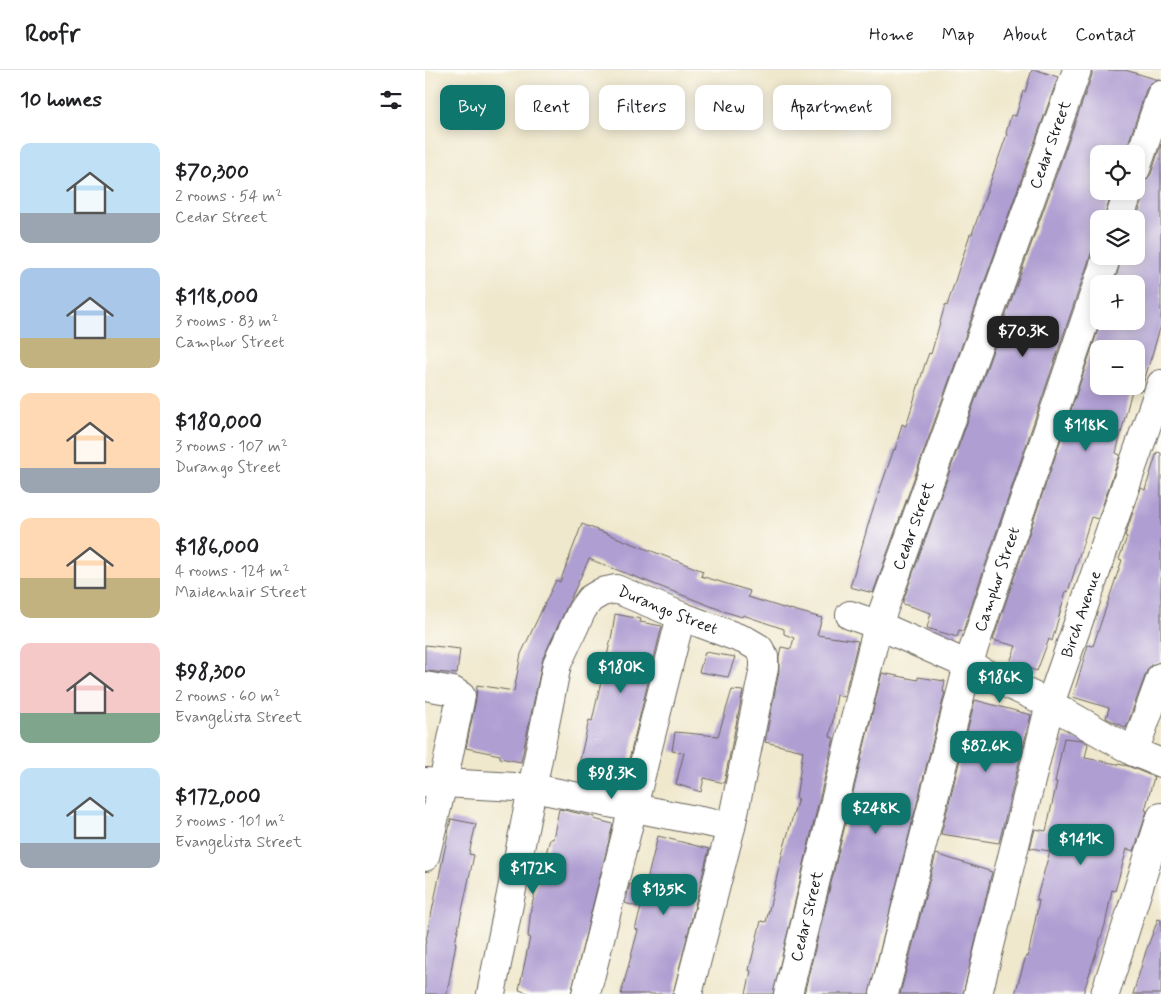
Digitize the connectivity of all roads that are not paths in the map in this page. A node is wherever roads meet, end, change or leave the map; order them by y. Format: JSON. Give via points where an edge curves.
{"nodes":[{"id":1,"x":1077,"y":70,"type":"edge"},
{"id":2,"x":1161,"y":95,"type":"edge"},
{"id":3,"x":1144,"y":145,"type":"edge"},
{"id":4,"x":1104,"y":265,"type":"edge"},
{"id":5,"x":1161,"y":384,"type":"edge"},
{"id":6,"x":849,"y":615,"type":"dead end"},
{"id":7,"x":681,"y":616,"type":"junction"},
{"id":8,"x":878,"y":625,"type":"junction"},
{"id":9,"x":968,"y":665,"type":"junction"},
{"id":10,"x":1161,"y":677,"type":"edge"},
{"id":11,"x":425,"y":686,"type":"edge"},
{"id":12,"x":1050,"y":704,"type":"junction"},
{"id":13,"x":1134,"y":752,"type":"junction"},
{"id":14,"x":1161,"y":763,"type":"edge"},
{"id":15,"x":434,"y":782,"type":"edge"},
{"id":16,"x":533,"y":788,"type":"junction"},
{"id":17,"x":632,"y":808,"type":"junction"},
{"id":18,"x":1161,"y":817,"type":"edge"},
{"id":19,"x":731,"y":827,"type":"junction"},
{"id":20,"x":425,"y":857,"type":"edge"},
{"id":21,"x":491,"y":994,"type":"edge"},
{"id":22,"x":586,"y":994,"type":"edge"},
{"id":23,"x":688,"y":994,"type":"edge"},
{"id":24,"x":788,"y":994,"type":"edge"},
{"id":25,"x":884,"y":994,"type":"edge"},
{"id":26,"x":978,"y":994,"type":"edge"},
{"id":27,"x":1105,"y":994,"type":"edge"}],
"edges":[{"from":1,"to":8,"type":"street","name":"Cedar Street"},
{"from":2,"to":3,"type":"street"},
{"from":4,"to":9,"type":"street","name":"Camphor Street"},
{"from":5,"to":12,"type":"street","name":"Birch Avenue"},
{"from":6,"to":8,"type":"street"},
{"from":7,"to":16,"type":"street","name":"Durango Street","via":[[616,589],[591,598],[582,610],[557,664]]},
{"from":7,"to":17,"type":"street"},
{"from":7,"to":19,"type":"street","name":"Durango Street","via":[[747,641],[759,648],[764,657],[765,668]]},
{"from":8,"to":9,"type":"street"},
{"from":8,"to":24,"type":"street","name":"Cedar Street"},
{"from":9,"to":12,"type":"street"},
{"from":9,"to":25,"type":"street","name":"Camphor Street"},
{"from":10,"to":13,"type":"street"},
{"from":11,"to":15,"type":"street","via":[[453,690],[461,696]]},
{"from":12,"to":13,"type":"street"},
{"from":12,"to":26,"type":"street","name":"Birch Avenue"},
{"from":13,"to":14,"type":"street"},
{"from":15,"to":16,"type":"street"},
{"from":15,"to":20,"type":"street"},
{"from":16,"to":17,"type":"street"},
{"from":16,"to":21,"type":"street","name":"Durango Street"},
{"from":17,"to":19,"type":"street"},
{"from":17,"to":22,"type":"street"},
{"from":18,"to":27,"type":"street"},
{"from":19,"to":23,"type":"street"}]}
